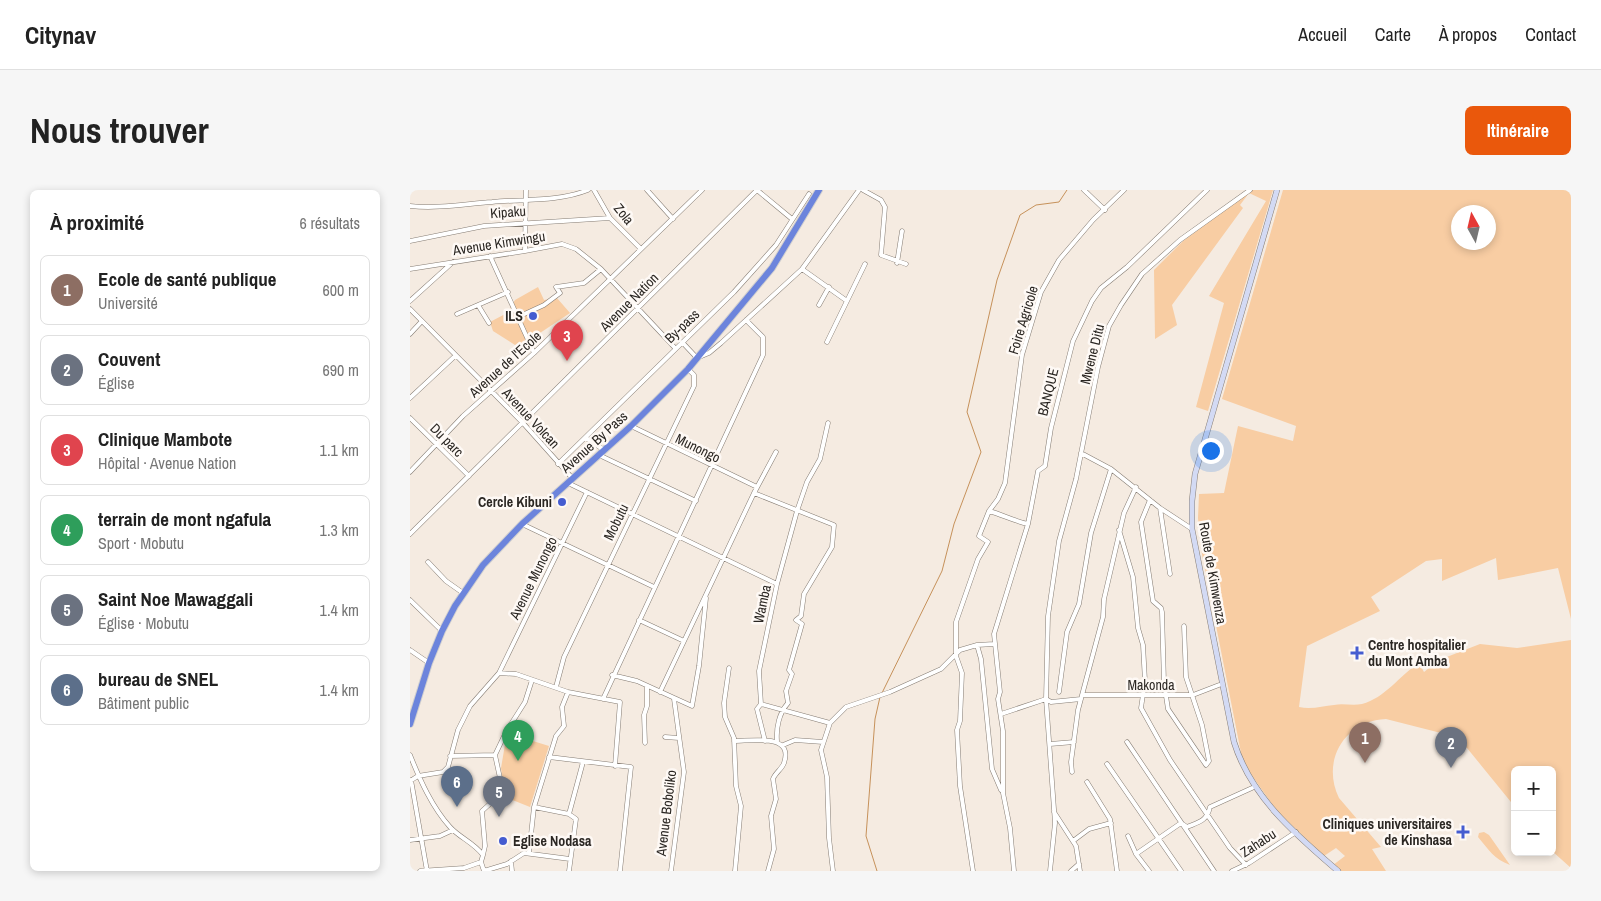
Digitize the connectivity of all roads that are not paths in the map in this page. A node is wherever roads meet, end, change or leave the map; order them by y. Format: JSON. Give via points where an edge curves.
{"nodes":[{"id":1,"x":526,"y":190,"type":"edge"},
{"id":2,"x":588,"y":190,"type":"edge"},
{"id":3,"x":594,"y":190,"type":"edge"},
{"id":4,"x":647,"y":190,"type":"edge"},
{"id":5,"x":702,"y":190,"type":"edge"},
{"id":6,"x":757,"y":190,"type":"edge"},
{"id":7,"x":819,"y":190,"type":"edge"},
{"id":8,"x":861,"y":190,"type":"edge"},
{"id":9,"x":1084,"y":190,"type":"edge"},
{"id":10,"x":1124,"y":190,"type":"edge"},
{"id":11,"x":1207,"y":190,"type":"edge"},
{"id":12,"x":1250,"y":190,"type":"edge"},
{"id":13,"x":1277,"y":190,"type":"edge"},
{"id":14,"x":810,"y":194,"type":"edge"},
{"id":15,"x":526,"y":199,"type":"junction"},
{"id":16,"x":410,"y":206,"type":"edge"},
{"id":17,"x":1105,"y":210,"type":"junction"},
{"id":18,"x":610,"y":218,"type":"junction"},
{"id":19,"x":673,"y":219,"type":"junction"},
{"id":20,"x":792,"y":219,"type":"junction"},
{"id":21,"x":526,"y":222,"type":"junction"},
{"id":22,"x":902,"y":231,"type":"dead end"},
{"id":23,"x":410,"y":241,"type":"edge"},
{"id":24,"x":641,"y":249,"type":"junction"},
{"id":25,"x":525,"y":252,"type":"junction"},
{"id":26,"x":490,"y":256,"type":"junction"},
{"id":27,"x":453,"y":262,"type":"junction"},
{"id":28,"x":897,"y":263,"type":"junction"},
{"id":29,"x":865,"y":264,"type":"dead end"},
{"id":30,"x":906,"y":264,"type":"dead end"},
{"id":31,"x":410,"y":268,"type":"edge"},
{"id":32,"x":601,"y":268,"type":"junction"},
{"id":33,"x":802,"y":269,"type":"junction"},
{"id":34,"x":611,"y":278,"type":"junction"},
{"id":35,"x":829,"y":287,"type":"junction"},
{"id":36,"x":508,"y":292,"type":"junction"},
{"id":37,"x":410,"y":301,"type":"edge"},
{"id":38,"x":847,"y":301,"type":"junction"},
{"id":39,"x":478,"y":305,"type":"junction"},
{"id":40,"x":819,"y":306,"type":"dead end"},
{"id":41,"x":410,"y":310,"type":"edge"},
{"id":42,"x":637,"y":310,"type":"junction"},
{"id":43,"x":457,"y":314,"type":"dead end"},
{"id":44,"x":518,"y":317,"type":"junction"},
{"id":45,"x":746,"y":320,"type":"junction"},
{"id":46,"x":422,"y":321,"type":"junction"},
{"id":47,"x":489,"y":323,"type":"dead end"},
{"id":48,"x":410,"y":334,"type":"edge"},
{"id":49,"x":682,"y":342,"type":"junction"},
{"id":50,"x":827,"y":342,"type":"dead end"},
{"id":51,"x":675,"y":348,"type":"junction"},
{"id":52,"x":534,"y":353,"type":"junction"},
{"id":53,"x":454,"y":356,"type":"junction"},
{"id":54,"x":697,"y":358,"type":"junction"},
{"id":55,"x":688,"y":369,"type":"junction"},
{"id":56,"x":491,"y":392,"type":"junction"},
{"id":57,"x":410,"y":398,"type":"edge"},
{"id":58,"x":410,"y":418,"type":"edge"},
{"id":59,"x":523,"y":423,"type":"junction"},
{"id":60,"x":828,"y":423,"type":"dead end"},
{"id":61,"x":631,"y":426,"type":"junction"},
{"id":62,"x":586,"y":438,"type":"junction"},
{"id":63,"x":664,"y":444,"type":"junction"},
{"id":64,"x":436,"y":445,"type":"junction"},
{"id":65,"x":602,"y":452,"type":"junction"},
{"id":66,"x":776,"y":452,"type":"dead end"},
{"id":67,"x":1080,"y":454,"type":"junction"},
{"id":68,"x":558,"y":464,"type":"junction"},
{"id":69,"x":711,"y":467,"type":"junction"},
{"id":70,"x":1111,"y":469,"type":"junction"},
{"id":71,"x":410,"y":472,"type":"edge"},
{"id":72,"x":469,"y":476,"type":"junction"},
{"id":73,"x":649,"y":480,"type":"junction"},
{"id":74,"x":570,"y":481,"type":"junction"},
{"id":75,"x":757,"y":487,"type":"junction"},
{"id":76,"x":1136,"y":487,"type":"junction"},
{"id":77,"x":587,"y":492,"type":"junction"},
{"id":78,"x":754,"y":493,"type":"junction"},
{"id":79,"x":1150,"y":500,"type":"junction"},
{"id":80,"x":696,"y":501,"type":"junction"},
{"id":81,"x":1160,"y":508,"type":"junction"},
{"id":82,"x":989,"y":511,"type":"junction"},
{"id":83,"x":797,"y":512,"type":"junction"},
{"id":84,"x":633,"y":514,"type":"junction"},
{"id":85,"x":522,"y":524,"type":"junction"},
{"id":86,"x":1028,"y":524,"type":"junction"},
{"id":87,"x":1192,"y":529,"type":"junction"},
{"id":88,"x":1119,"y":530,"type":"junction"},
{"id":89,"x":410,"y":534,"type":"edge"},
{"id":90,"x":679,"y":536,"type":"junction"},
{"id":91,"x":562,"y":544,"type":"junction"},
{"id":92,"x":724,"y":558,"type":"junction"},
{"id":93,"x":428,"y":562,"type":"dead end"},
{"id":94,"x":608,"y":565,"type":"junction"},
{"id":95,"x":1170,"y":574,"type":"dead end"},
{"id":96,"x":777,"y":584,"type":"junction"},
{"id":97,"x":654,"y":588,"type":"junction"},
{"id":98,"x":463,"y":593,"type":"junction"},
{"id":99,"x":706,"y":597,"type":"junction"},
{"id":100,"x":410,"y":600,"type":"edge"},
{"id":101,"x":639,"y":620,"type":"junction"},
{"id":102,"x":1184,"y":626,"type":"dead end"},
{"id":103,"x":442,"y":632,"type":"junction"},
{"id":104,"x":684,"y":641,"type":"junction"},
{"id":105,"x":994,"y":644,"type":"junction"},
{"id":106,"x":976,"y":645,"type":"junction"},
{"id":107,"x":410,"y":650,"type":"edge"},
{"id":108,"x":956,"y":656,"type":"junction"},
{"id":109,"x":429,"y":663,"type":"junction"},
{"id":110,"x":730,"y":668,"type":"dead end"},
{"id":111,"x":499,"y":673,"type":"junction"},
{"id":112,"x":612,"y":675,"type":"junction"},
{"id":113,"x":532,"y":680,"type":"junction"},
{"id":114,"x":1219,"y":685,"type":"dead end"},
{"id":115,"x":647,"y":687,"type":"junction"},
{"id":116,"x":556,"y":688,"type":"junction"},
{"id":117,"x":568,"y":692,"type":"junction"},
{"id":118,"x":660,"y":692,"type":"junction"},
{"id":119,"x":1059,"y":692,"type":"dead end"},
{"id":120,"x":1166,"y":694,"type":"junction"},
{"id":121,"x":1193,"y":696,"type":"junction"},
{"id":122,"x":1081,"y":697,"type":"junction"},
{"id":123,"x":1142,"y":697,"type":"junction"},
{"id":124,"x":603,"y":699,"type":"junction"},
{"id":125,"x":674,"y":699,"type":"junction"},
{"id":126,"x":1046,"y":699,"type":"junction"},
{"id":127,"x":761,"y":704,"type":"junction"},
{"id":128,"x":782,"y":710,"type":"junction"},
{"id":129,"x":1001,"y":714,"type":"junction"},
{"id":130,"x":830,"y":723,"type":"junction"},
{"id":131,"x":410,"y":724,"type":"edge"},
{"id":132,"x":665,"y":737,"type":"dead end"},
{"id":133,"x":679,"y":738,"type":"junction"},
{"id":134,"x":734,"y":740,"type":"junction"},
{"id":135,"x":777,"y":741,"type":"junction"},
{"id":136,"x":765,"y":742,"type":"junction"},
{"id":137,"x":823,"y":742,"type":"junction"},
{"id":138,"x":1074,"y":742,"type":"junction"},
{"id":139,"x":1127,"y":742,"type":"dead end"},
{"id":140,"x":645,"y":743,"type":"dead end"},
{"id":141,"x":1050,"y":744,"type":"junction"},
{"id":142,"x":783,"y":746,"type":"junction"},
{"id":143,"x":410,"y":755,"type":"edge"},
{"id":144,"x":495,"y":755,"type":"junction"},
{"id":145,"x":450,"y":756,"type":"junction"},
{"id":146,"x":549,"y":757,"type":"junction"},
{"id":147,"x":582,"y":762,"type":"junction"},
{"id":148,"x":1107,"y":764,"type":"dead end"},
{"id":149,"x":615,"y":766,"type":"junction"},
{"id":150,"x":1072,"y":772,"type":"dead end"},
{"id":151,"x":418,"y":776,"type":"junction"},
{"id":152,"x":411,"y":781,"type":"edge"},
{"id":153,"x":1086,"y":782,"type":"dead end"},
{"id":154,"x":1252,"y":788,"type":"dead end"},
{"id":155,"x":1003,"y":796,"type":"junction"},
{"id":156,"x":534,"y":807,"type":"junction"},
{"id":157,"x":1054,"y":812,"type":"junction"},
{"id":158,"x":569,"y":814,"type":"junction"},
{"id":159,"x":1208,"y":816,"type":"junction"},
{"id":160,"x":1110,"y":822,"type":"junction"},
{"id":161,"x":1180,"y":823,"type":"junction"},
{"id":162,"x":453,"y":830,"type":"junction"},
{"id":163,"x":1296,"y":832,"type":"junction"},
{"id":164,"x":1128,"y":836,"type":"dead end"},
{"id":165,"x":420,"y":838,"type":"junction"},
{"id":166,"x":1160,"y":839,"type":"junction"},
{"id":167,"x":410,"y":840,"type":"edge"},
{"id":168,"x":1073,"y":841,"type":"junction"},
{"id":169,"x":529,"y":853,"type":"junction"},
{"id":170,"x":1136,"y":854,"type":"junction"},
{"id":171,"x":483,"y":855,"type":"junction"},
{"id":172,"x":570,"y":859,"type":"junction"},
{"id":173,"x":512,"y":861,"type":"junction"},
{"id":174,"x":481,"y":862,"type":"junction"},
{"id":175,"x":1079,"y":864,"type":"junction"},
{"id":176,"x":1246,"y":865,"type":"junction"},
{"id":177,"x":420,"y":871,"type":"edge"},
{"id":178,"x":427,"y":871,"type":"edge"},
{"id":179,"x":484,"y":871,"type":"edge"},
{"id":180,"x":512,"y":871,"type":"edge"},
{"id":181,"x":568,"y":871,"type":"edge"},
{"id":182,"x":620,"y":871,"type":"edge"},
{"id":183,"x":671,"y":871,"type":"edge"},
{"id":184,"x":735,"y":871,"type":"edge"},
{"id":185,"x":768,"y":871,"type":"edge"},
{"id":186,"x":833,"y":871,"type":"edge"},
{"id":187,"x":973,"y":871,"type":"edge"},
{"id":188,"x":1014,"y":871,"type":"edge"},
{"id":189,"x":1050,"y":871,"type":"edge"},
{"id":190,"x":1071,"y":871,"type":"edge"},
{"id":191,"x":1080,"y":871,"type":"edge"},
{"id":192,"x":1117,"y":871,"type":"edge"},
{"id":193,"x":1149,"y":871,"type":"edge"},
{"id":194,"x":1181,"y":871,"type":"edge"},
{"id":195,"x":1214,"y":871,"type":"edge"},
{"id":196,"x":1232,"y":871,"type":"edge"},
{"id":197,"x":1338,"y":871,"type":"edge"}],
"edges":[{"from":1,"to":15,"type":"street"},
{"from":2,"to":15,"type":"street","via":[[571,196]]},
{"from":3,"to":18,"type":"street","name":"Zola"},
{"from":4,"to":19,"type":"street"},
{"from":5,"to":19,"type":"street","name":"Avenue de l'Ecole"},
{"from":6,"to":20,"type":"street"},
{"from":6,"to":42,"type":"street","name":"Avenue Nation"},
{"from":7,"to":14,"type":"highway","name":"Avenue By Pass"},
{"from":8,"to":28,"type":"street","via":[[881,200],[885,207],[882,255]]},
{"from":8,"to":33,"type":"street"},
{"from":9,"to":17,"type":"street"},
{"from":10,"to":17,"type":"street","name":"Foire Agricole"},
{"from":11,"to":86,"type":"street","name":"BANQUE","via":[[1127,267],[1100,288],[1092,301],[1073,341],[1051,428],[1046,466],[1038,471]]},
{"from":12,"to":67,"type":"street","name":"Mwene Ditu","via":[[1180,240],[1141,276],[1121,305],[1110,324],[1104,345]]},
{"from":13,"to":87,"type":"street","name":"Route de Kimwenza","via":[[1195,474]]},
{"from":14,"to":20,"type":"street","name":"By-pass"},
{"from":14,"to":54,"type":"highway","name":"Avenue By Pass","via":[[772,268]]},
{"from":15,"to":16,"type":"street"},
{"from":15,"to":21,"type":"street"},
{"from":17,"to":82,"type":"street","name":"Foire Agricole","via":[[1058,261],[1039,298],[1022,355],[1005,483]]},
{"from":18,"to":21,"type":"street","name":"Kipaku"},
{"from":18,"to":24,"type":"street","name":"Zola"},
{"from":19,"to":24,"type":"street","name":"Avenue de l'Ecole"},
{"from":20,"to":49,"type":"street","name":"By-pass","via":[[764,260]]},
{"from":21,"to":23,"type":"street","name":"Kipaku","via":[[484,226]]},
{"from":21,"to":25,"type":"street"},
{"from":22,"to":28,"type":"street"},
{"from":24,"to":34,"type":"street","name":"Avenue de l'Ecole"},
{"from":25,"to":26,"type":"street","name":"Avenue Kimwingu"},
{"from":25,"to":32,"type":"street","name":"Avenue Kimwingu","via":[[562,244],[576,249]]},
{"from":26,"to":27,"type":"street","name":"Avenue Kimwingu"},
{"from":26,"to":36,"type":"street"},
{"from":27,"to":31,"type":"street","name":"Avenue Kimwingu"},
{"from":27,"to":37,"type":"street"},
{"from":28,"to":30,"type":"street"},
{"from":29,"to":38,"type":"street"},
{"from":32,"to":34,"type":"street","name":"Avenue Kimwingu"},
{"from":32,"to":44,"type":"street","via":[[584,283],[556,287],[560,293]]},
{"from":33,"to":35,"type":"street"},
{"from":33,"to":45,"type":"street"},
{"from":34,"to":42,"type":"street","name":"Avenue Kimwingu"},
{"from":34,"to":52,"type":"street","name":"Avenue de l'Ecole"},
{"from":35,"to":38,"type":"street"},
{"from":35,"to":40,"type":"street"},
{"from":36,"to":39,"type":"street"},
{"from":36,"to":44,"type":"street"},
{"from":38,"to":50,"type":"street"},
{"from":39,"to":43,"type":"street"},
{"from":39,"to":47,"type":"street"},
{"from":41,"to":46,"type":"street","name":"Avenue Volcan"},
{"from":42,"to":51,"type":"street","name":"Avenue Kimwingu"},
{"from":42,"to":59,"type":"street","name":"Avenue Nation"},
{"from":44,"to":52,"type":"street"},
{"from":45,"to":54,"type":"street","via":[[709,353]]},
{"from":45,"to":69,"type":"street","via":[[764,337],[763,355]]},
{"from":46,"to":48,"type":"street"},
{"from":46,"to":53,"type":"street","name":"Avenue Volcan"},
{"from":49,"to":51,"type":"street","name":"By-pass"},
{"from":49,"to":54,"type":"street"},
{"from":51,"to":62,"type":"street","name":"By-pass"},
{"from":52,"to":56,"type":"street","name":"Avenue de l'Ecole"},
{"from":53,"to":56,"type":"street","name":"Avenue Volcan"},
{"from":53,"to":57,"type":"street"},
{"from":54,"to":55,"type":"highway","name":"Avenue By Pass"},
{"from":55,"to":61,"type":"highway","name":"Avenue By Pass"},
{"from":55,"to":63,"type":"street","name":"Mobutu","via":[[694,376],[694,386]]},
{"from":56,"to":59,"type":"street","name":"Avenue Volcan"},
{"from":56,"to":64,"type":"street","name":"Avenue de l'Ecole"},
{"from":58,"to":64,"type":"street","name":"Du parc"},
{"from":59,"to":68,"type":"street","name":"Avenue Volcan"},
{"from":59,"to":72,"type":"street","name":"Avenue Nation"},
{"from":60,"to":83,"type":"street","name":"Wamba","via":[[821,454]]},
{"from":61,"to":63,"type":"street","name":"Munongo"},
{"from":61,"to":65,"type":"highway","name":"Avenue By Pass"},
{"from":62,"to":65,"type":"street"},
{"from":62,"to":68,"type":"street","name":"By-pass"},
{"from":63,"to":69,"type":"street","name":"Munongo"},
{"from":63,"to":73,"type":"street","name":"Mobutu"},
{"from":64,"to":71,"type":"street","name":"Avenue de l'Ecole"},
{"from":64,"to":72,"type":"street","name":"Du parc"},
{"from":65,"to":73,"type":"street"},
{"from":65,"to":74,"type":"highway","name":"Avenue By Pass"},
{"from":66,"to":75,"type":"street"},
{"from":67,"to":70,"type":"street"},
{"from":67,"to":126,"type":"street","name":"Mwene Ditu","via":[[1053,581],[1046,635]]},
{"from":68,"to":74,"type":"street","name":"Avenue Volcan"},
{"from":69,"to":75,"type":"street","name":"Munongo"},
{"from":69,"to":80,"type":"street"},
{"from":70,"to":76,"type":"street"},
{"from":70,"to":119,"type":"street","via":[[1092,526],[1079,604],[1066,632]]},
{"from":72,"to":89,"type":"street","name":"Avenue Nation"},
{"from":73,"to":80,"type":"street"},
{"from":73,"to":84,"type":"street","name":"Mobutu"},
{"from":74,"to":77,"type":"street"},
{"from":74,"to":85,"type":"highway","name":"Avenue By Pass"},
{"from":75,"to":78,"type":"street"},
{"from":76,"to":79,"type":"street"},
{"from":76,"to":88,"type":"street"},
{"from":77,"to":84,"type":"street"},
{"from":77,"to":91,"type":"street","name":"Avenue Munongo"},
{"from":78,"to":83,"type":"street"},
{"from":78,"to":92,"type":"street"},
{"from":79,"to":81,"type":"street"},
{"from":79,"to":120,"type":"street","via":[[1141,522],[1153,601],[1162,612]]},
{"from":80,"to":90,"type":"street"},
{"from":81,"to":87,"type":"street"},
{"from":81,"to":95,"type":"street"},
{"from":82,"to":86,"type":"street"},
{"from":82,"to":108,"type":"street","name":"Foire Agricole","via":[[979,536],[988,542],[978,559],[956,618]]},
{"from":83,"to":96,"type":"street","name":"Wamba"},
{"from":83,"to":128,"type":"street","via":[[834,525],[834,532],[832,547],[804,594],[801,616],[796,620],[802,624],[801,633],[789,670],[792,674],[786,691],[788,703]]},
{"from":84,"to":90,"type":"street"},
{"from":84,"to":94,"type":"street","name":"Mobutu"},
{"from":85,"to":91,"type":"street"},
{"from":85,"to":98,"type":"highway","name":"Avenue By Pass","via":[[488,558]]},
{"from":86,"to":105,"type":"street","name":"BANQUE","via":[[994,634]]},
{"from":87,"to":163,"type":"street","name":"Route de Kimwenza","via":[[1234,745],[1258,793]]},
{"from":88,"to":122,"type":"street","via":[[1091,666]]},
{"from":88,"to":123,"type":"street","via":[[1133,577],[1143,645],[1145,681]]},
{"from":90,"to":92,"type":"street"},
{"from":90,"to":97,"type":"street"},
{"from":91,"to":94,"type":"street"},
{"from":91,"to":111,"type":"street","name":"Avenue Munongo"},
{"from":92,"to":96,"type":"street"},
{"from":92,"to":99,"type":"street"},
{"from":93,"to":98,"type":"street"},
{"from":94,"to":97,"type":"street"},
{"from":94,"to":116,"type":"street","name":"Mobutu","via":[[560,665]]},
{"from":96,"to":127,"type":"street","name":"Wamba","via":[[759,671]]},
{"from":97,"to":101,"type":"street"},
{"from":98,"to":103,"type":"highway","name":"Avenue By Pass"},
{"from":99,"to":104,"type":"street"},
{"from":99,"to":125,"type":"street","via":[[693,702],[690,706]]},
{"from":100,"to":103,"type":"street"},
{"from":101,"to":104,"type":"street"},
{"from":101,"to":112,"type":"street"},
{"from":102,"to":121,"type":"street","via":[[1186,677]]},
{"from":103,"to":109,"type":"highway","name":"Avenue By Pass"},
{"from":104,"to":118,"type":"street"},
{"from":105,"to":106,"type":"street"},
{"from":105,"to":129,"type":"street","name":"BANQUE"},
{"from":106,"to":108,"type":"street","via":[[960,650]]},
{"from":106,"to":155,"type":"street","via":[[981,659],[992,769]]},
{"from":107,"to":109,"type":"street"},
{"from":108,"to":130,"type":"street","via":[[932,674],[846,706]]},
{"from":108,"to":187,"type":"street","via":[[962,673],[957,730],[960,786]]},
{"from":109,"to":131,"type":"highway","name":"Avenue By Pass"},
{"from":110,"to":134,"type":"street","via":[[724,703],[725,717]]},
{"from":111,"to":113,"type":"street","via":[[516,674]]},
{"from":111,"to":145,"type":"street","name":"Avenue Munongo","via":[[470,706]]},
{"from":112,"to":115,"type":"street"},
{"from":112,"to":124,"type":"street"},
{"from":113,"to":116,"type":"street"},
{"from":113,"to":144,"type":"street","via":[[525,702]]},
{"from":114,"to":121,"type":"street","name":"Makonda"},
{"from":115,"to":118,"type":"street"},
{"from":115,"to":140,"type":"street"},
{"from":116,"to":117,"type":"street"},
{"from":117,"to":124,"type":"street"},
{"from":117,"to":146,"type":"street","via":[[562,707],[564,726],[556,736]]},
{"from":118,"to":125,"type":"street"},
{"from":120,"to":121,"type":"street","name":"Makonda"},
{"from":120,"to":121,"type":"street","via":[[1168,709],[1206,765],[1208,751]]},
{"from":120,"to":123,"type":"street","name":"Makonda"},
{"from":122,"to":123,"type":"street","name":"Makonda"},
{"from":122,"to":126,"type":"street","name":"Makonda","via":[[1051,702]]},
{"from":122,"to":138,"type":"street"},
{"from":123,"to":159,"type":"street","via":[[1141,708],[1158,740]]},
{"from":124,"to":149,"type":"street","via":[[620,702]]},
{"from":125,"to":133,"type":"street","name":"Avenue Boboliko"},
{"from":126,"to":129,"type":"street","name":"Makonda"},
{"from":126,"to":141,"type":"street","name":"Mwene Ditu"},
{"from":127,"to":128,"type":"street"},
{"from":127,"to":136,"type":"street","name":"Wamba","via":[[757,709],[758,720]]},
{"from":128,"to":130,"type":"street"},
{"from":128,"to":135,"type":"street"},
{"from":129,"to":155,"type":"street","name":"BANQUE"},
{"from":130,"to":137,"type":"street"},
{"from":132,"to":133,"type":"street"},
{"from":133,"to":183,"type":"street","name":"Avenue Boboliko","via":[[683,778]]},
{"from":134,"to":136,"type":"street"},
{"from":134,"to":184,"type":"street","via":[[736,786],[741,806]]},
{"from":135,"to":136,"type":"street"},
{"from":135,"to":142,"type":"street"},
{"from":137,"to":142,"type":"street","via":[[795,740]]},
{"from":137,"to":186,"type":"street","via":[[821,750],[827,777],[828,838]]},
{"from":138,"to":141,"type":"street"},
{"from":138,"to":150,"type":"street"},
{"from":139,"to":161,"type":"street"},
{"from":141,"to":157,"type":"street","name":"Mwene Ditu"},
{"from":142,"to":185,"type":"street","via":[[784,763],[773,779],[776,799],[771,816],[774,849]]},
{"from":143,"to":151,"type":"street"},
{"from":144,"to":145,"type":"street"},
{"from":144,"to":171,"type":"street","via":[[503,792],[482,811]]},
{"from":145,"to":151,"type":"street","via":[[445,771]]},
{"from":146,"to":147,"type":"street"},
{"from":146,"to":156,"type":"street"},
{"from":147,"to":149,"type":"street"},
{"from":147,"to":158,"type":"street"},
{"from":148,"to":166,"type":"street","via":[[1130,801]]},
{"from":149,"to":182,"type":"street","via":[[631,767]]},
{"from":151,"to":152,"type":"street"},
{"from":151,"to":162,"type":"street","via":[[438,812]]},
{"from":152,"to":165,"type":"street"},
{"from":153,"to":160,"type":"street"},
{"from":154,"to":159,"type":"street","via":[[1210,808]]},
{"from":155,"to":188,"type":"street"},
{"from":156,"to":158,"type":"street"},
{"from":156,"to":169,"type":"street"},
{"from":157,"to":168,"type":"street"},
{"from":157,"to":189,"type":"street","name":"Mwene Ditu"},
{"from":158,"to":172,"type":"street","via":[[576,819]]},
{"from":159,"to":161,"type":"street","via":[[1204,821],[1187,826]]},
{"from":159,"to":176,"type":"street"},
{"from":160,"to":168,"type":"street","via":[[1089,829]]},
{"from":160,"to":192,"type":"street"},
{"from":161,"to":166,"type":"street"},
{"from":161,"to":195,"type":"street"},
{"from":162,"to":165,"type":"street","via":[[440,836]]},
{"from":162,"to":171,"type":"street"},
{"from":163,"to":176,"type":"street","name":"Zahabu"},
{"from":163,"to":197,"type":"street","name":"Route de Kimwenza"},
{"from":164,"to":170,"type":"street"},
{"from":165,"to":167,"type":"street"},
{"from":165,"to":178,"type":"street"},
{"from":166,"to":170,"type":"street"},
{"from":166,"to":194,"type":"street"},
{"from":168,"to":175,"type":"street"},
{"from":169,"to":172,"type":"street"},
{"from":169,"to":173,"type":"street","via":[[521,854]]},
{"from":170,"to":193,"type":"street"},
{"from":171,"to":174,"type":"street"},
{"from":172,"to":181,"type":"street"},
{"from":173,"to":179,"type":"street"},
{"from":173,"to":180,"type":"street"},
{"from":174,"to":178,"type":"street","via":[[464,868]]},
{"from":174,"to":179,"type":"street"},
{"from":175,"to":190,"type":"street"},
{"from":175,"to":191,"type":"street"},
{"from":176,"to":196,"type":"street","name":"Zahabu"},
{"from":177,"to":178,"type":"street"}]}
